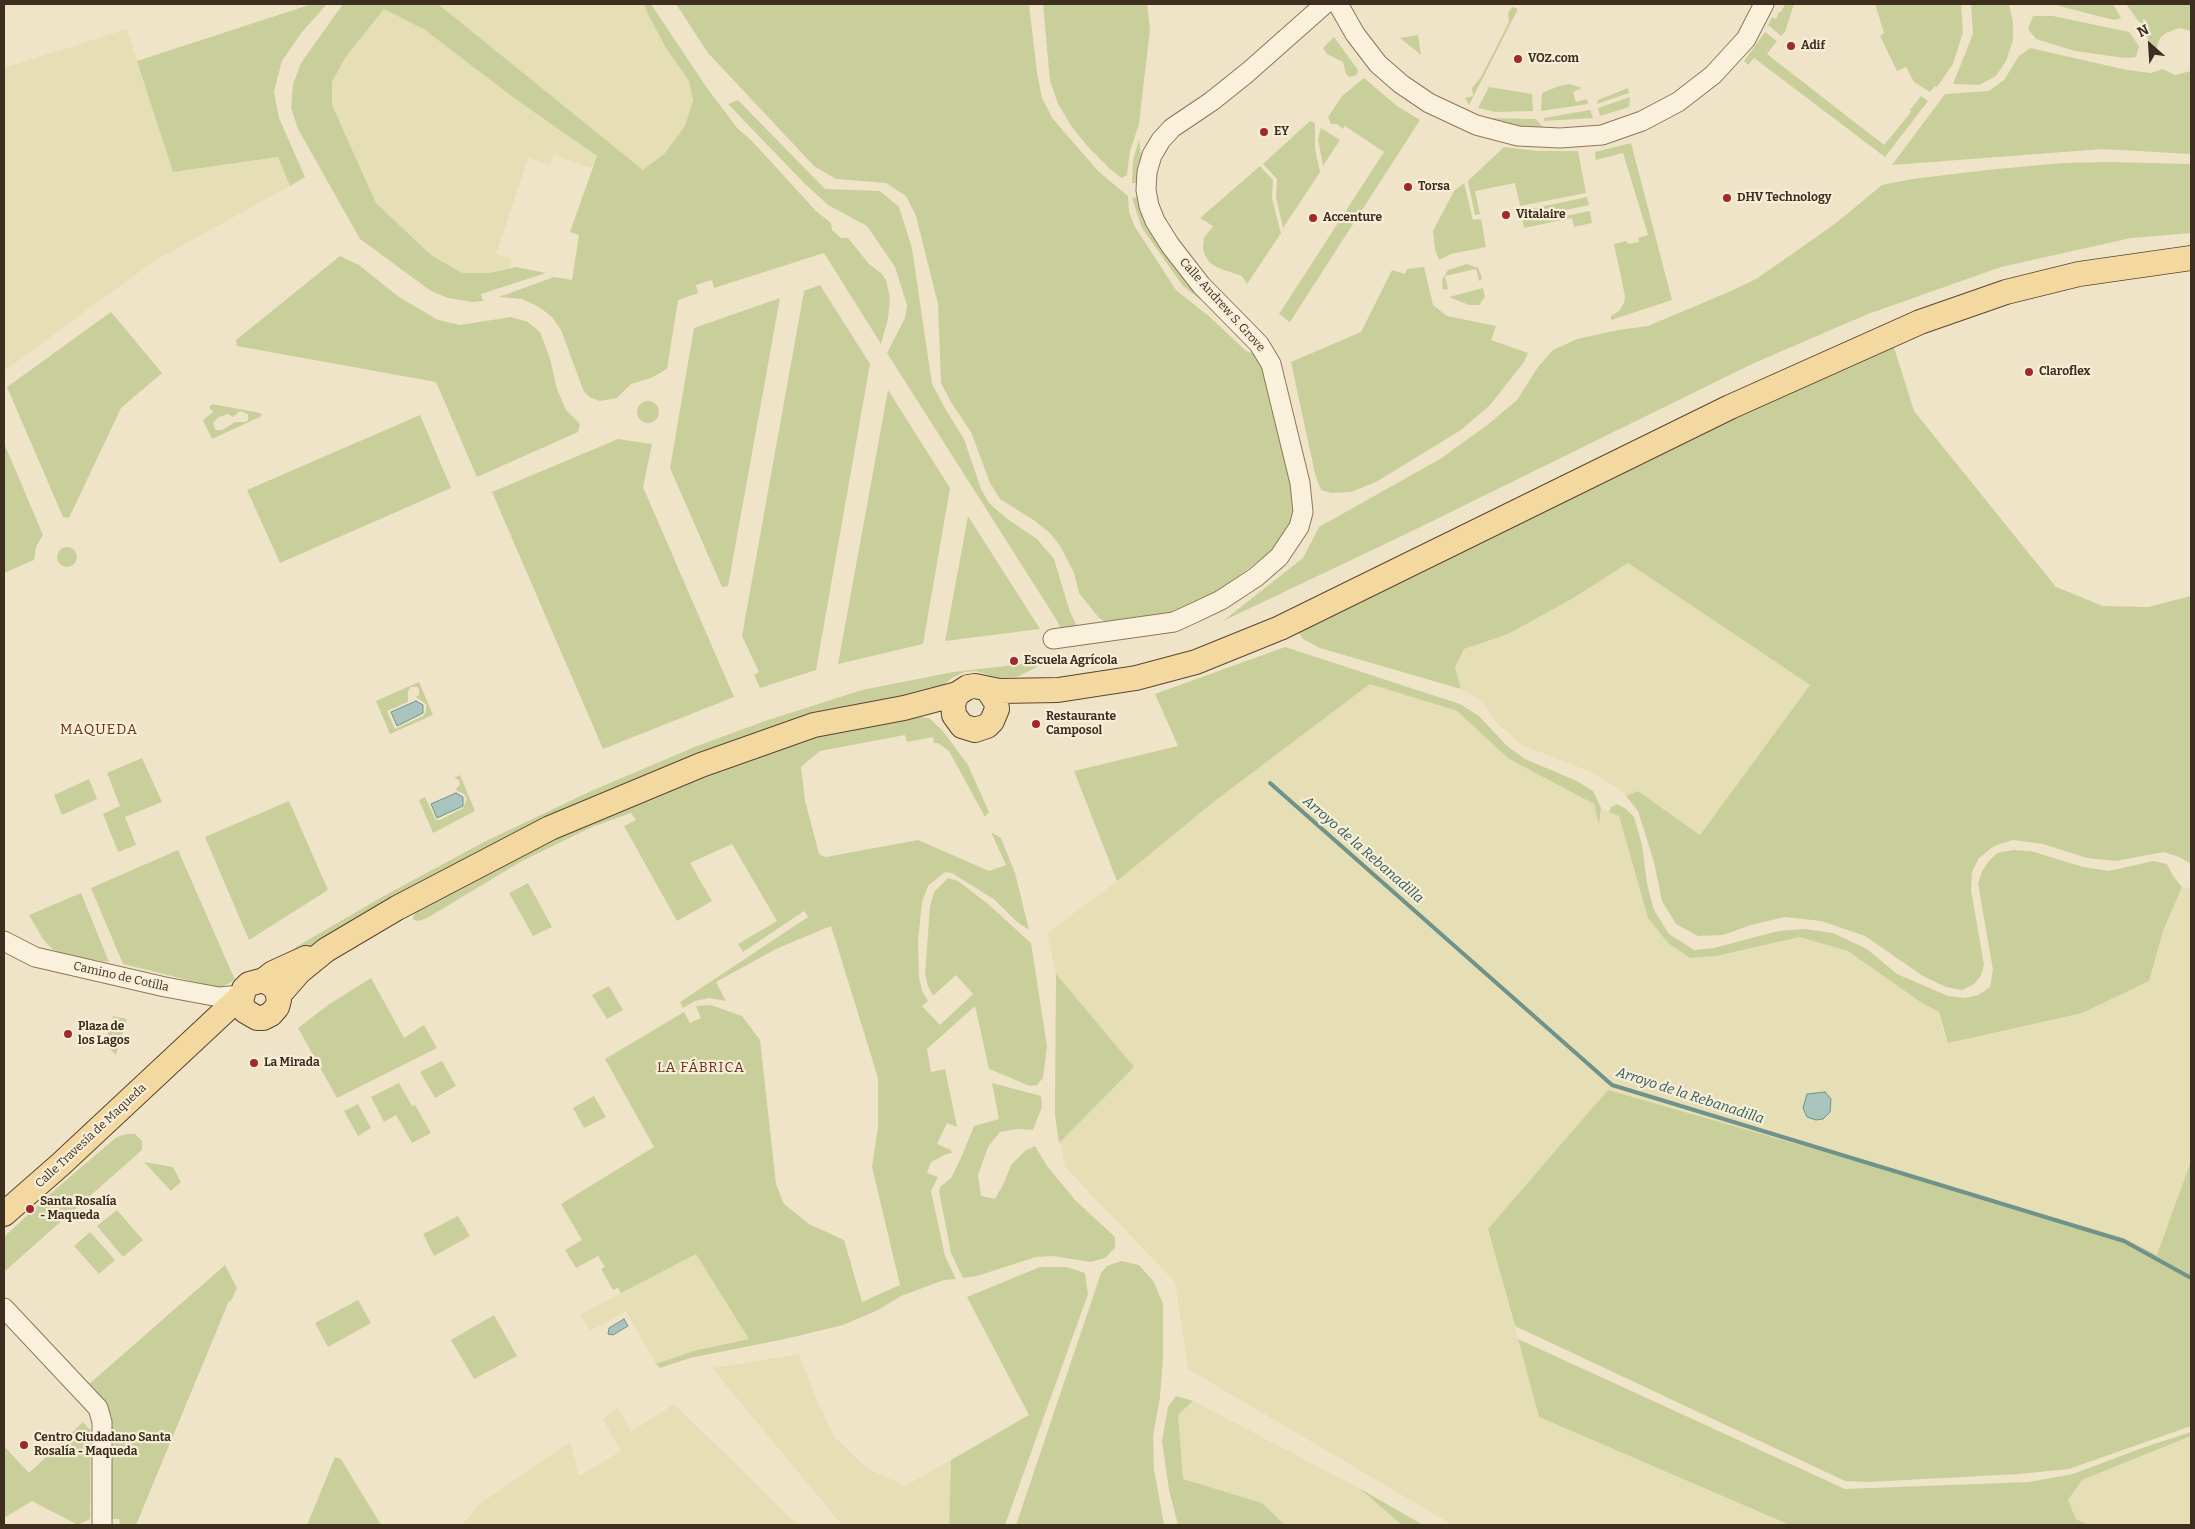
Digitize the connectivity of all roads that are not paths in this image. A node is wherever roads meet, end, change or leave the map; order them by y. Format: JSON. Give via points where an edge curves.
{"nodes":[{"id":1,"x":1325,"y":4,"type":"edge"},
{"id":2,"x":1338,"y":4,"type":"edge"},
{"id":3,"x":1764,"y":4,"type":"edge"},
{"id":4,"x":2191,"y":258,"type":"edge"},
{"id":5,"x":1053,"y":639,"type":"dead end"},
{"id":6,"x":988,"y":690,"type":"junction"},
{"id":7,"x":1058,"y":690,"type":"junction"},
{"id":8,"x":955,"y":705,"type":"junction"},
{"id":9,"x":995,"y":715,"type":"junction"},
{"id":10,"x":4,"y":941,"type":"edge"},
{"id":11,"x":271,"y":988,"type":"junction"},
{"id":12,"x":246,"y":1005,"type":"junction"},
{"id":13,"x":4,"y":1214,"type":"edge"},
{"id":14,"x":4,"y":1308,"type":"edge"},
{"id":15,"x":102,"y":1525,"type":"edge"}],
"edges":[{"from":1,"to":5,"type":"street","name":"Calle Andrew S. Grove","via":[[1247,74],[1172,128],[1152,155],[1146,190],[1156,222],[1184,264],[1259,344],[1271,364],[1300,483],[1304,512],[1299,527],[1279,557],[1256,577],[1221,600],[1174,622]]},
{"from":2,"to":3,"type":"street","via":[[1378,64],[1428,104],[1476,125],[1518,136],[1560,138],[1602,135],[1642,121],[1678,102],[1713,75],[1746,39]]},
{"from":4,"to":7,"type":"main road","via":[[2079,274],[2006,292],[1920,322],[1730,407],[1280,628],[1196,662],[1136,678]]},
{"from":6,"to":7,"type":"main road"},
{"from":6,"to":8,"type":"main road","via":[[975,686],[962,690]]},
{"from":6,"to":9,"type":"main road","via":[[996,702]]},
{"from":7,"to":9,"type":"main road"},
{"from":8,"to":9,"type":"main road","via":[[962,726],[975,730],[987,726]]},
{"from":8,"to":11,"type":"main road","via":[[904,708],[814,725],[701,766],[550,828],[397,908],[326,950]]},
{"from":10,"to":12,"type":"street","name":"Camino de Cotilla","via":[[35,957]]},
{"from":11,"to":12,"type":"main road","name":"Calle Travesía de Maqueda","via":[[249,984]]},
{"from":11,"to":12,"type":"main road","via":[[277,1007],[271,1014],[263,1018]]},
{"from":12,"to":13,"type":"main road","name":"Calle Travesía de Maqueda","via":[[177,1056]]},
{"from":14,"to":15,"type":"street","via":[[98,1408],[102,1422]]}]}
